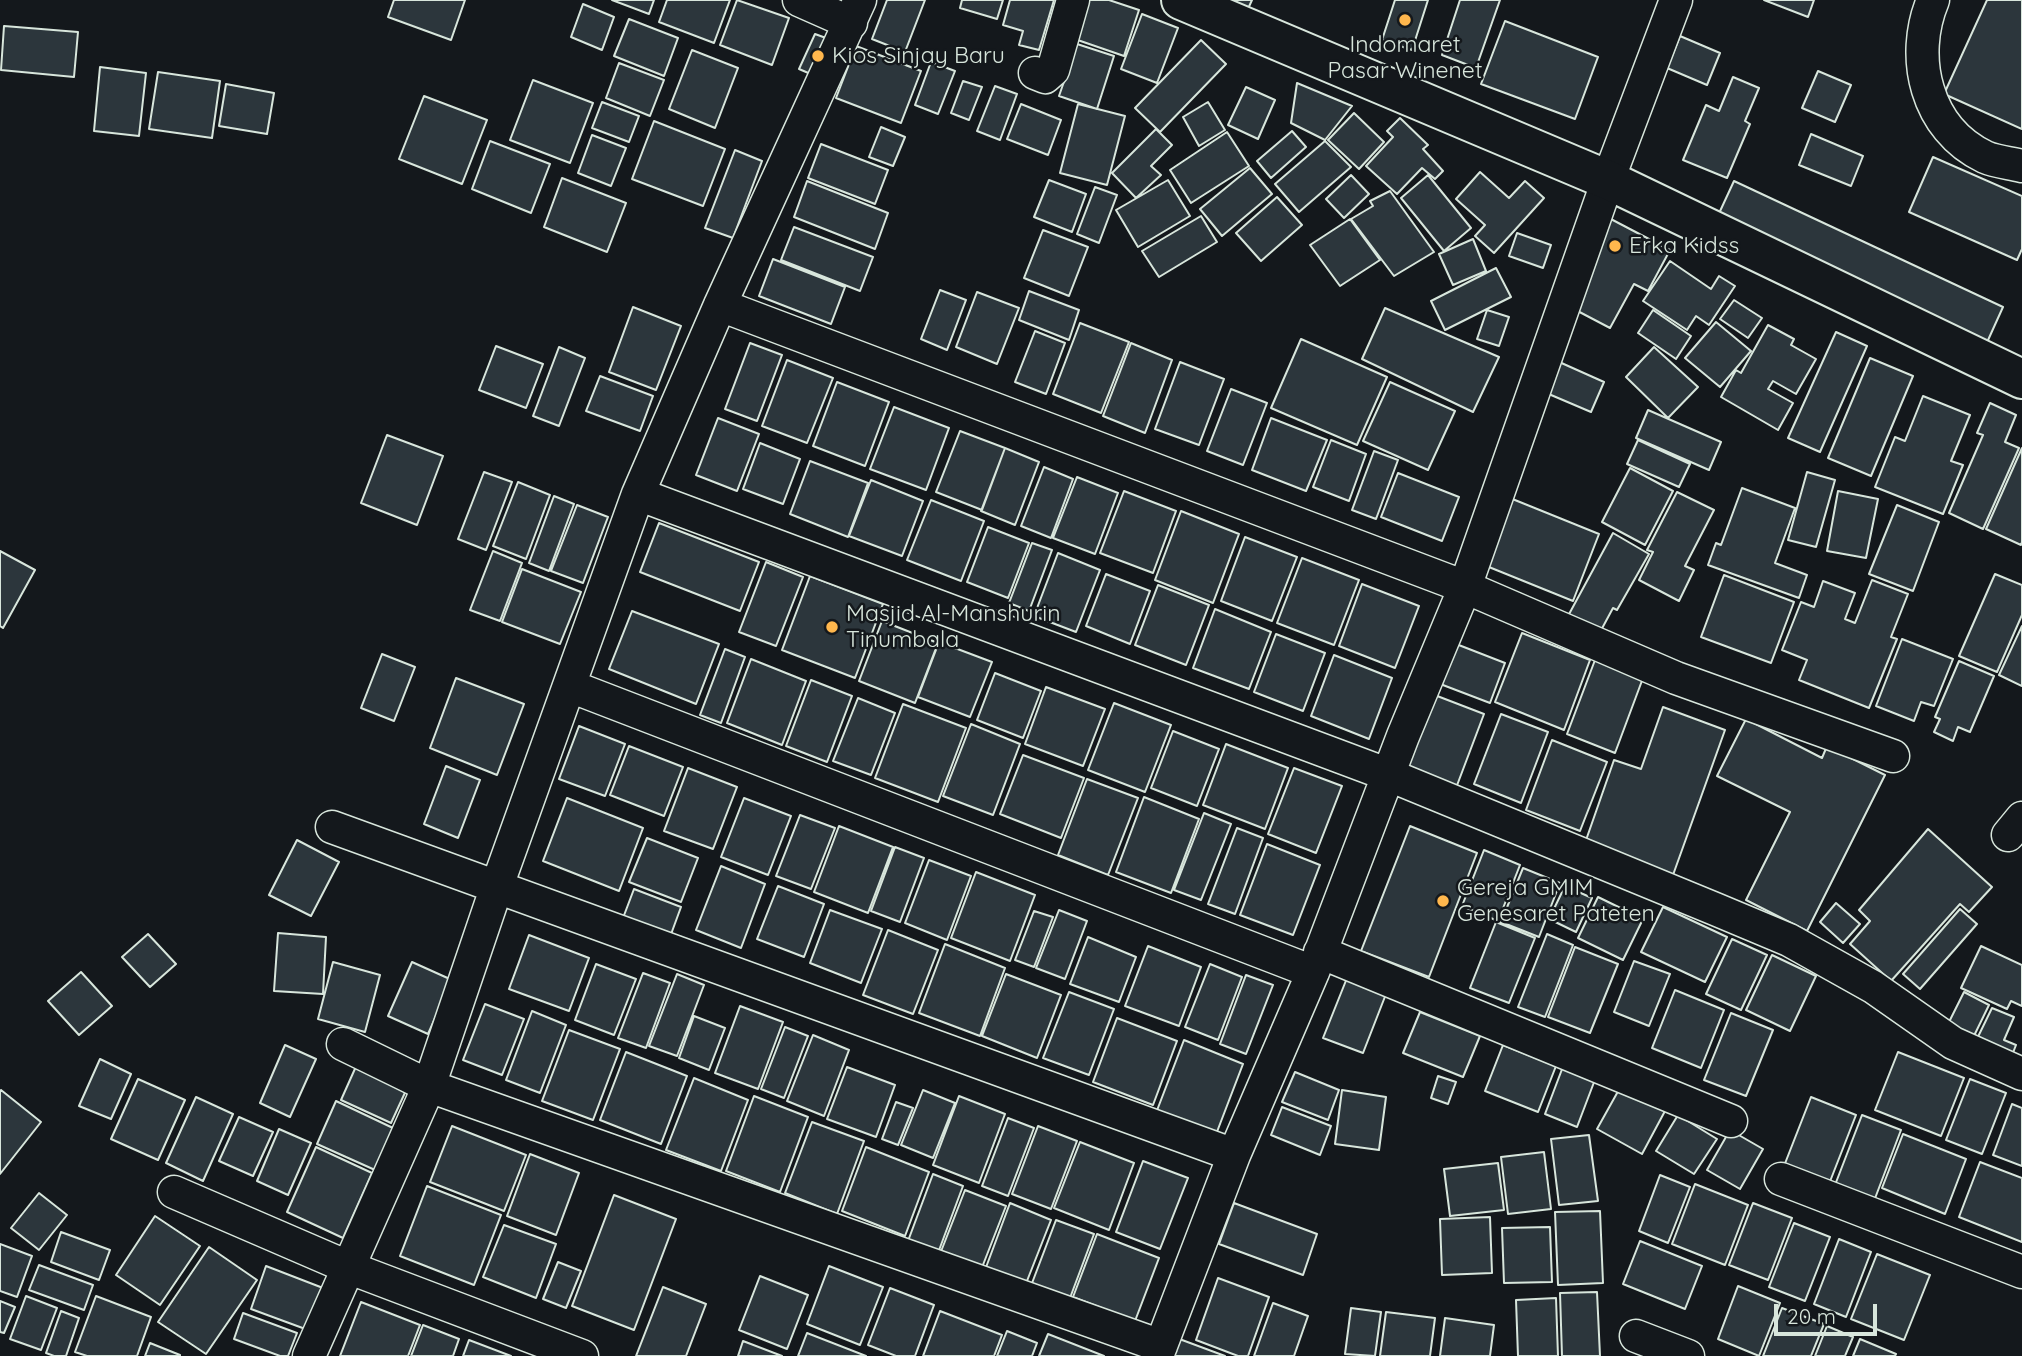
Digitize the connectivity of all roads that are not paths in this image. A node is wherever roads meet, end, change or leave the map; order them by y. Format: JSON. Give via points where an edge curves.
{"nodes":[{"id":1,"x":799,"y":0,"type":"edge"},
{"id":2,"x":1073,"y":0,"type":"edge"},
{"id":3,"x":1181,"y":0,"type":"edge"},
{"id":4,"x":1676,"y":0,"type":"edge"},
{"id":5,"x":1933,"y":0,"type":"edge"},
{"id":6,"x":856,"y":11,"type":"edge"},
{"id":7,"x":1035,"y":74,"type":"dead end"},
{"id":8,"x":2022,"y":166,"type":"edge"},
{"id":9,"x":1608,"y":180,"type":"junction"},
{"id":10,"x":720,"y":306,"type":"junction"},
{"id":11,"x":2022,"y":379,"type":"edge"},
{"id":12,"x":638,"y":494,"type":"junction"},
{"id":13,"x":1465,"y":587,"type":"junction"},
{"id":14,"x":570,"y":686,"type":"junction"},
{"id":15,"x":1893,"y":756,"type":"dead end"},
{"id":16,"x":1389,"y":775,"type":"junction"},
{"id":17,"x":332,"y":827,"type":"dead end"},
{"id":18,"x":497,"y":886,"type":"junction"},
{"id":19,"x":1316,"y":962,"type":"junction"},
{"id":20,"x":343,"y":1044,"type":"dead end"},
{"id":21,"x":2022,"y":1074,"type":"edge"},
{"id":22,"x":429,"y":1086,"type":"junction"},
{"id":23,"x":1731,"y":1121,"type":"dead end"},
{"id":24,"x":1234,"y":1155,"type":"junction"},
{"id":25,"x":1781,"y":1180,"type":"dead end"},
{"id":26,"x":174,"y":1192,"type":"dead end"},
{"id":27,"x":349,"y":1268,"type":"junction"},
{"id":28,"x":2022,"y":1272,"type":"edge"},
{"id":29,"x":1636,"y":1336,"type":"dead end"},
{"id":30,"x":1159,"y":1351,"type":"edge"},
{"id":31,"x":309,"y":1356,"type":"edge"},
{"id":32,"x":582,"y":1356,"type":"edge"},
{"id":33,"x":1688,"y":1356,"type":"edge"}],
"edges":[{"from":1,"to":6,"type":"street"},
{"from":2,"to":7,"type":"street","via":[[1053,70],[1045,77]]},
{"from":3,"to":9,"type":"street"},
{"from":4,"to":9,"type":"street"},
{"from":5,"to":8,"type":"street","via":[[1922,47],[1933,108],[1955,136],[1986,157]]},
{"from":6,"to":10,"type":"street"},
{"from":9,"to":11,"type":"street"},
{"from":9,"to":13,"type":"street"},
{"from":10,"to":12,"type":"street"},
{"from":10,"to":13,"type":"street"},
{"from":12,"to":14,"type":"street"},
{"from":12,"to":16,"type":"street"},
{"from":13,"to":15,"type":"street","via":[[1676,678]]},
{"from":13,"to":16,"type":"street"},
{"from":14,"to":18,"type":"street"},
{"from":14,"to":19,"type":"street"},
{"from":16,"to":19,"type":"street"},
{"from":16,"to":21,"type":"street","via":[[1789,940],[1874,987],[1953,1043]]},
{"from":17,"to":18,"type":"street"},
{"from":18,"to":22,"type":"street"},
{"from":18,"to":24,"type":"street"},
{"from":19,"to":23,"type":"street"},
{"from":19,"to":24,"type":"street"},
{"from":20,"to":22,"type":"street"},
{"from":22,"to":27,"type":"street"},
{"from":22,"to":30,"type":"street"},
{"from":24,"to":30,"type":"street"},
{"from":25,"to":28,"type":"street"},
{"from":26,"to":27,"type":"street"},
{"from":27,"to":31,"type":"street"},
{"from":27,"to":32,"type":"street"},
{"from":29,"to":33,"type":"street"}]}
